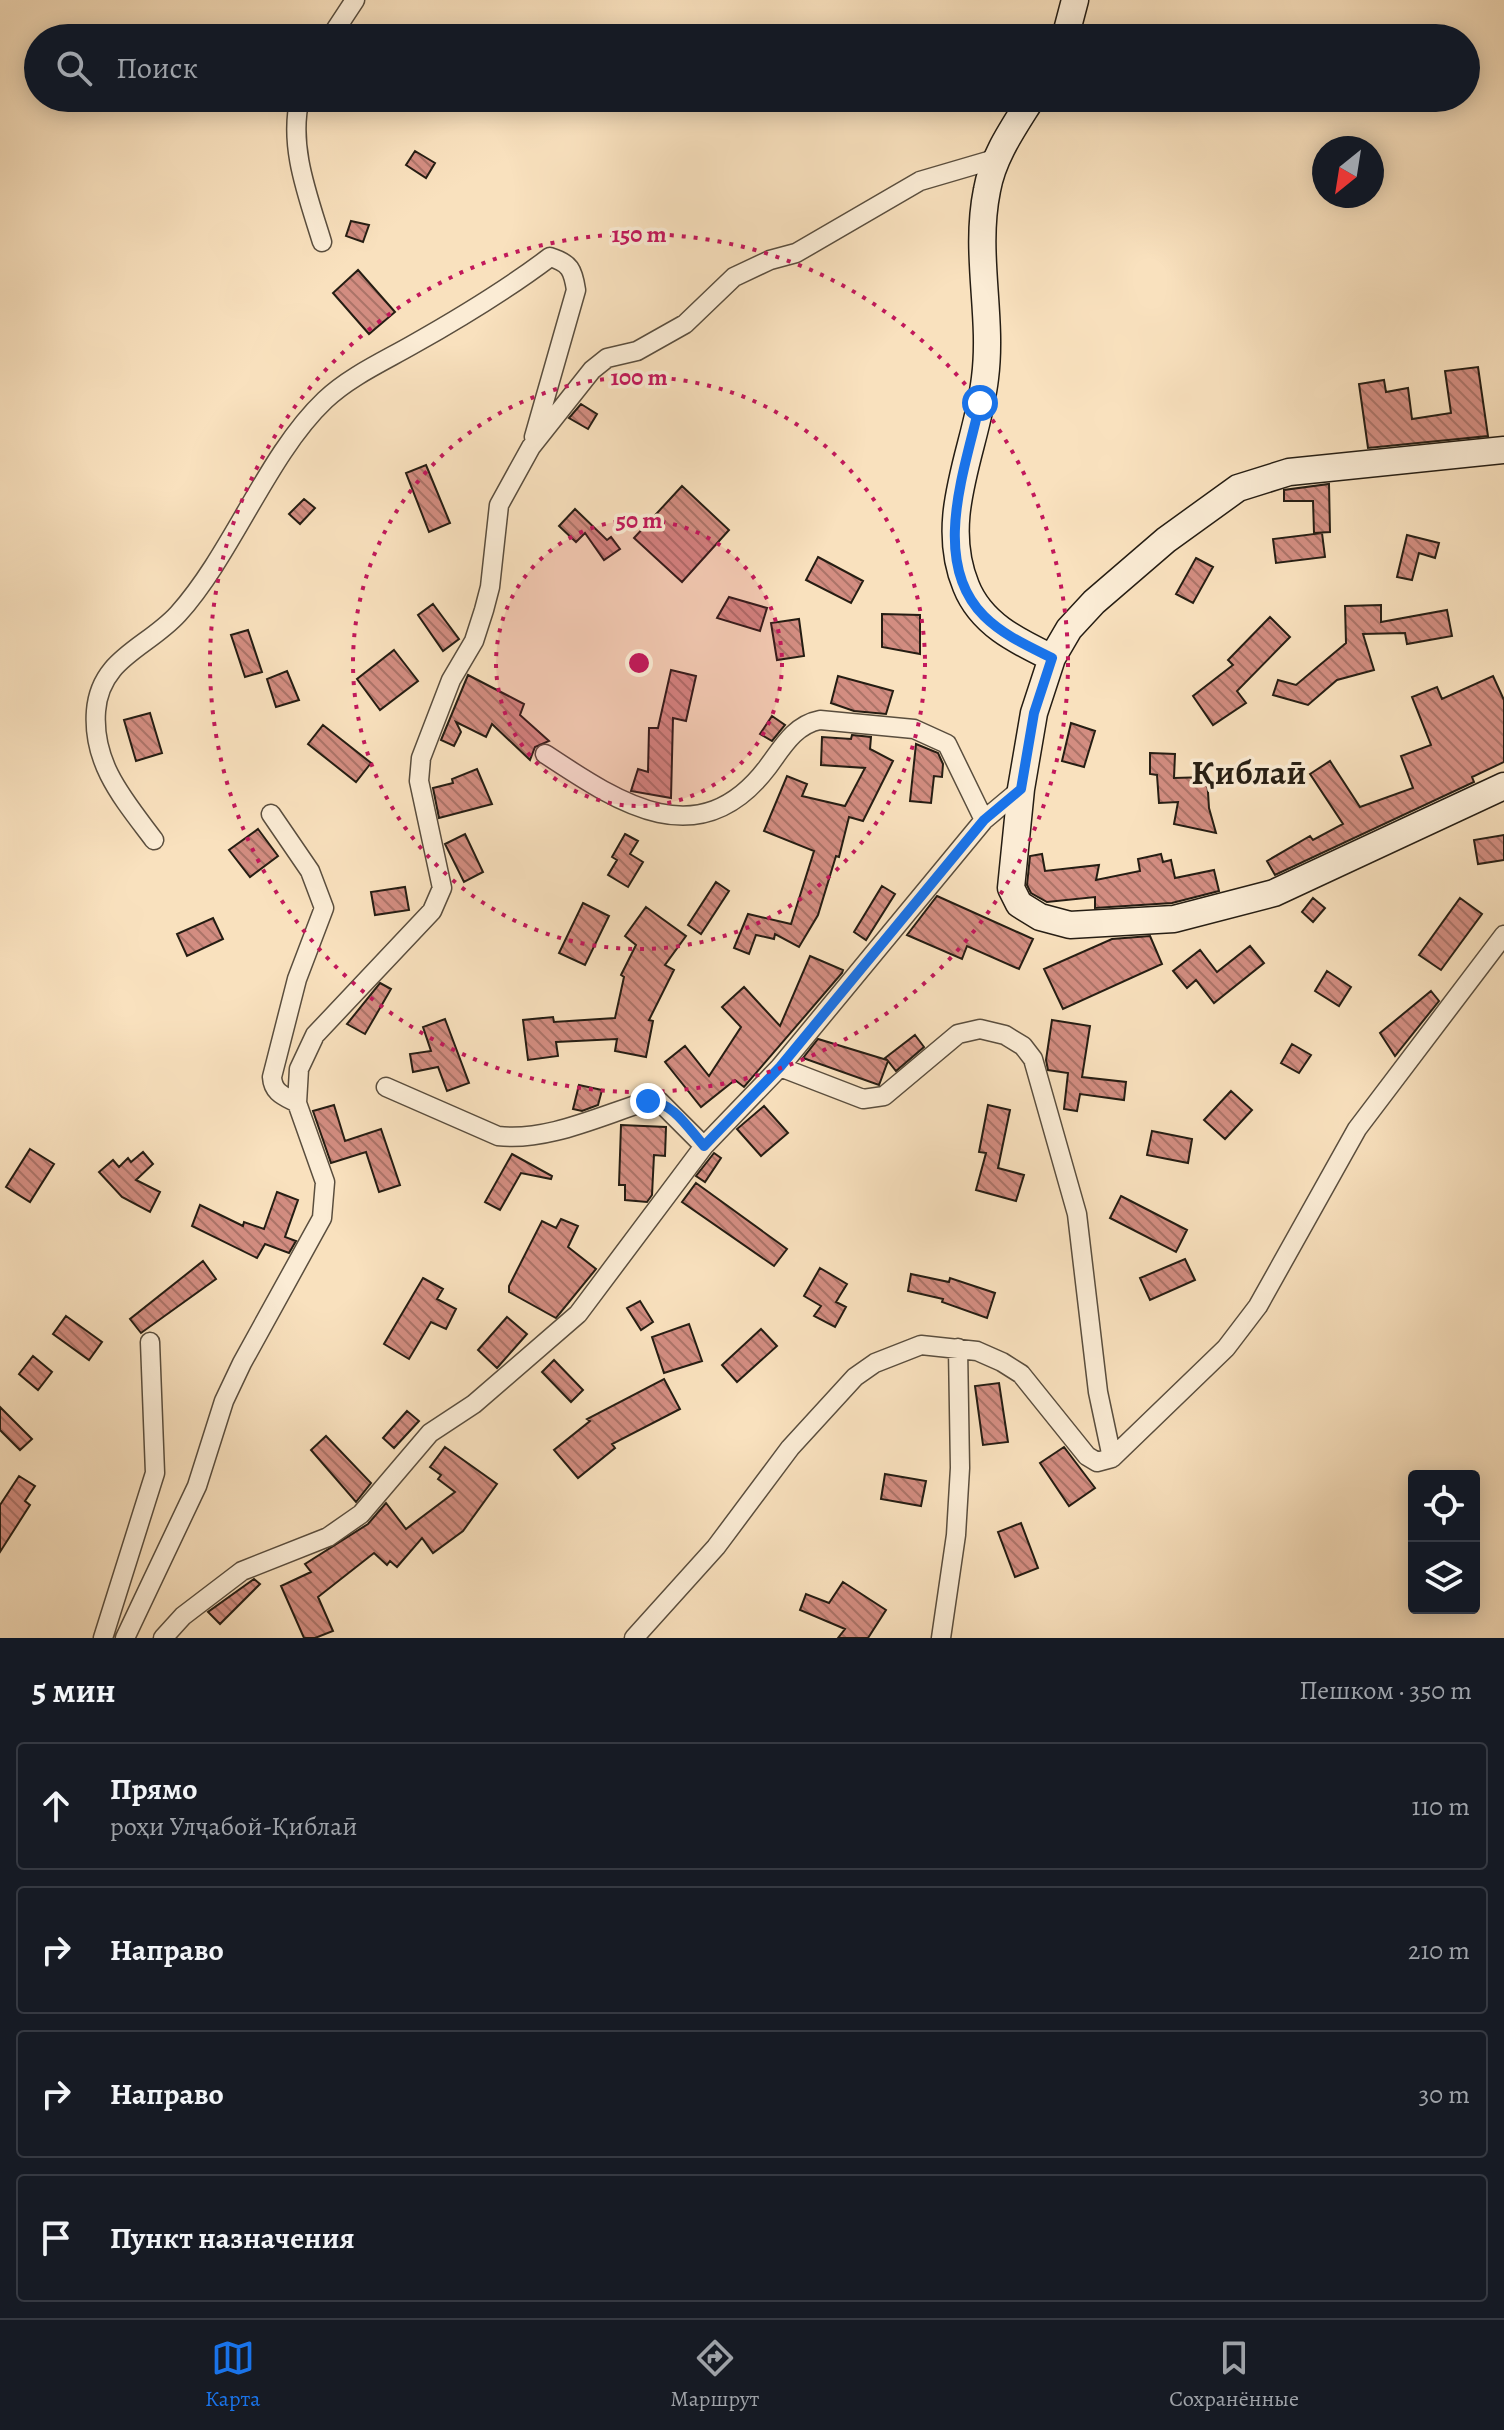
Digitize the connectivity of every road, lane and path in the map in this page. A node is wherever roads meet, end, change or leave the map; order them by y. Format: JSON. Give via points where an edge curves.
{"nodes":[{"id":1,"x":355,"y":0,"type":"edge"},
{"id":2,"x":1075,"y":0,"type":"edge"},
{"id":3,"x":339,"y":24,"type":"edge"},
{"id":4,"x":1069,"y":24,"type":"edge"},
{"id":5,"x":296,"y":112,"type":"edge"},
{"id":6,"x":1024,"y":112,"type":"edge"},
{"id":7,"x":995,"y":159,"type":"junction"},
{"id":8,"x":322,"y":242,"type":"dead end"},
{"id":9,"x":531,"y":447,"type":"junction"},
{"id":10,"x":1504,"y":450,"type":"edge"},
{"id":11,"x":1052,"y":658,"type":"junction"},
{"id":12,"x":545,"y":754,"type":"dead end"},
{"id":13,"x":1504,"y":786,"type":"edge"},
{"id":14,"x":1021,"y":789,"type":"junction"},
{"id":15,"x":271,"y":814,"type":"dead end"},
{"id":16,"x":984,"y":820,"type":"junction"},
{"id":17,"x":154,"y":840,"type":"dead end"},
{"id":18,"x":1504,"y":935,"type":"edge"},
{"id":19,"x":780,"y":1067,"type":"junction"},
{"id":20,"x":386,"y":1087,"type":"dead end"},
{"id":21,"x":297,"y":1103,"type":"junction"},
{"id":22,"x":704,"y":1146,"type":"junction"},
{"id":23,"x":150,"y":1342,"type":"dead end"},
{"id":24,"x":958,"y":1348,"type":"junction"},
{"id":25,"x":1112,"y":1458,"type":"junction"},
{"id":26,"x":103,"y":1638,"type":"edge"},
{"id":27,"x":125,"y":1638,"type":"edge"},
{"id":28,"x":163,"y":1638,"type":"edge"},
{"id":29,"x":634,"y":1638,"type":"edge"},
{"id":30,"x":941,"y":1638,"type":"edge"}],
"edges":[{"from":1,"to":3,"type":"street"},
{"from":2,"to":4,"type":"street"},
{"from":5,"to":8,"type":"street","via":[[301,173]]},
{"from":6,"to":7,"type":"street"},
{"from":7,"to":9,"type":"street","via":[[920,181],[796,253],[734,277],[685,324],[637,351],[607,358],[592,370]]},
{"from":7,"to":11,"type":"street","via":[[980,263],[986,377],[955,514],[956,553],[982,615],[1013,639]]},
{"from":9,"to":17,"type":"street","via":[[576,290],[566,262],[550,257],[499,295],[327,398],[299,427],[179,613],[109,669],[96,711],[97,748],[112,783]]},
{"from":9,"to":21,"type":"street","via":[[499,505],[484,610],[474,641],[451,680],[421,758],[419,781],[442,888],[432,911],[315,1035],[299,1069]]},
{"from":10,"to":11,"type":"street","via":[[1289,472],[1238,488],[1094,602]]},
{"from":11,"to":14,"type":"street","via":[[1034,713]]},
{"from":12,"to":16,"type":"street","via":[[604,794],[637,808],[706,815],[741,798],[795,730],[808,722],[914,729],[947,744]]},
{"from":13,"to":14,"type":"street","via":[[1274,893],[1174,919],[1099,925],[1070,925],[1040,917],[1019,904],[1011,888]]},
{"from":14,"to":16,"type":"street"},
{"from":15,"to":21,"type":"street","via":[[310,871],[324,908],[297,979],[272,1077],[272,1087]]},
{"from":16,"to":19,"type":"street"},
{"from":18,"to":25,"type":"street","via":[[1357,1129],[1258,1306],[1226,1348]]},
{"from":19,"to":22,"type":"street"},
{"from":19,"to":25,"type":"street","via":[[863,1099],[884,1096],[958,1034],[980,1029],[1023,1046],[1033,1059],[1077,1214],[1098,1392]]},
{"from":20,"to":22,"type":"street","via":[[498,1136],[512,1137],[533,1136],[659,1101]]},
{"from":21,"to":27,"type":"street","via":[[325,1182],[322,1218],[224,1401],[197,1486]]},
{"from":22,"to":28,"type":"street","via":[[578,1314],[474,1404],[430,1433],[361,1514],[328,1537],[242,1571]]},
{"from":23,"to":26,"type":"street","via":[[155,1473]]},
{"from":24,"to":25,"type":"street","via":[[977,1351],[1021,1374],[1087,1456],[1097,1462]]},
{"from":24,"to":29,"type":"street","via":[[921,1345],[855,1377]]},
{"from":24,"to":30,"type":"street","via":[[960,1468]]}]}
